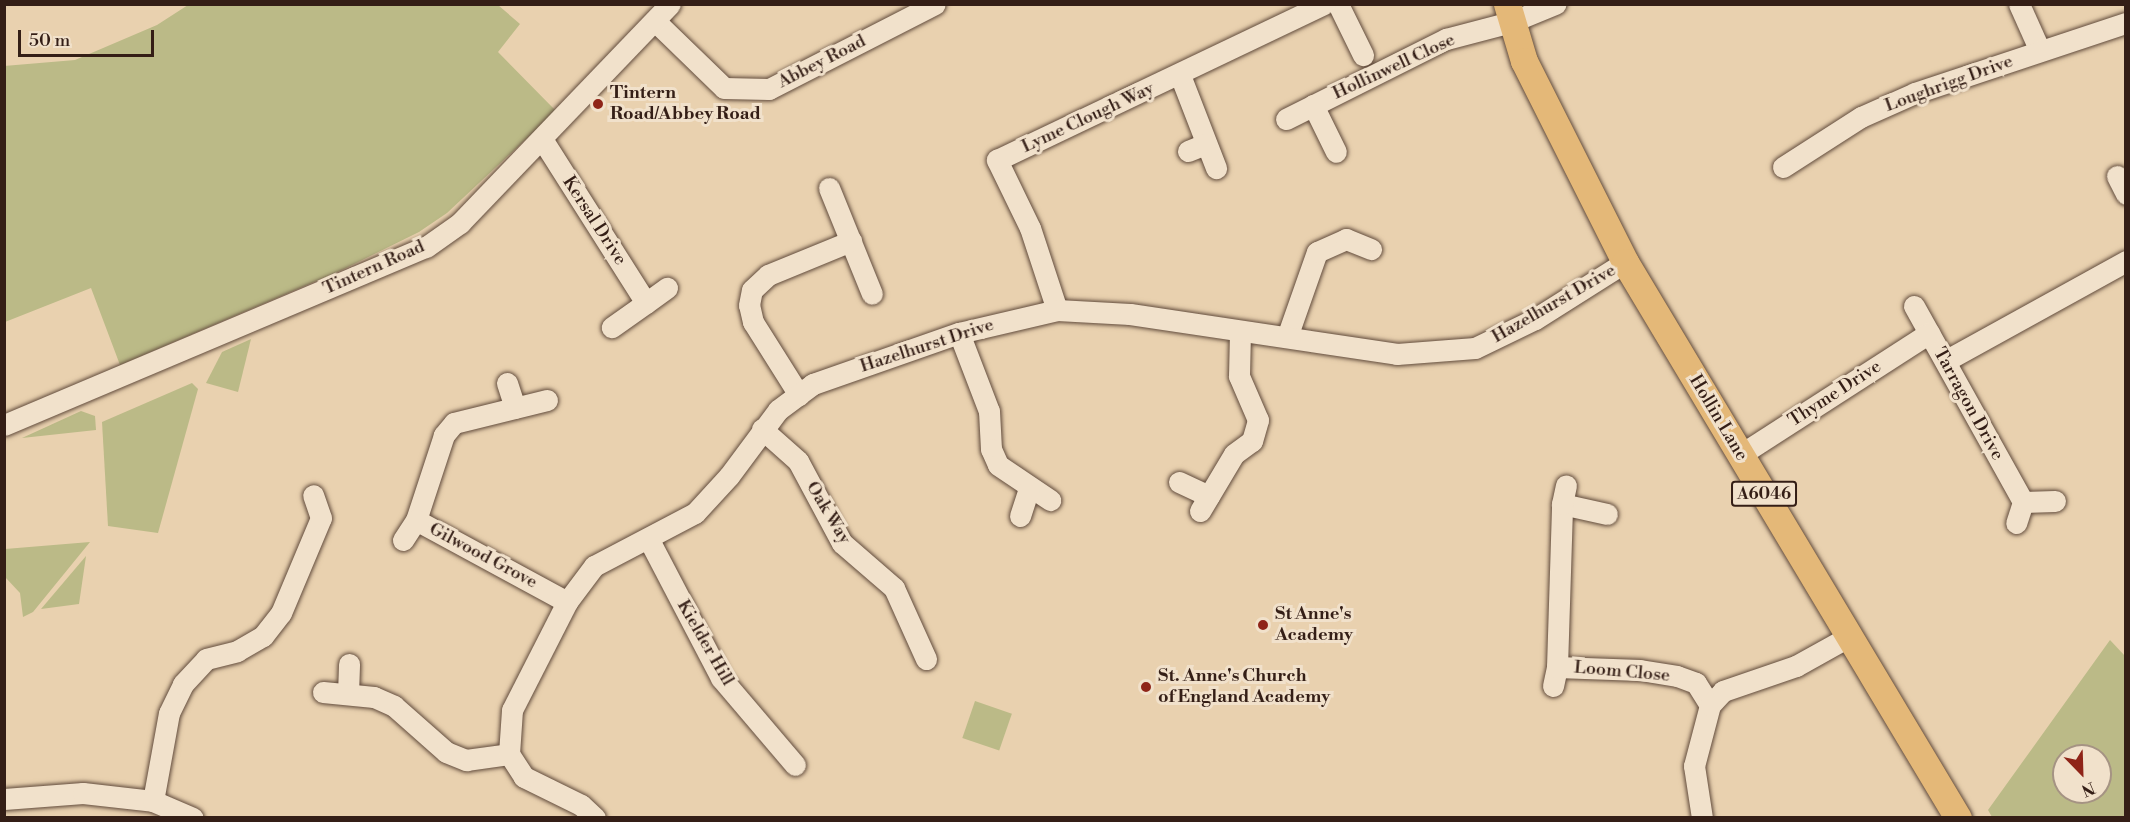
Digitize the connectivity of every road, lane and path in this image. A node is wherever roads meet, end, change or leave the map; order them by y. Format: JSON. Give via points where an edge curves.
{"nodes":[{"id":1,"x":670,"y":4,"type":"edge"},
{"id":2,"x":935,"y":4,"type":"edge"},
{"id":3,"x":1324,"y":4,"type":"edge"},
{"id":4,"x":1338,"y":4,"type":"edge"},
{"id":5,"x":1555,"y":4,"type":"edge"},
{"id":6,"x":2019,"y":4,"type":"edge"},
{"id":7,"x":1509,"y":13,"type":"edge"},
{"id":8,"x":656,"y":22,"type":"junction"},
{"id":9,"x":2126,"y":23,"type":"edge"},
{"id":10,"x":2040,"y":51,"type":"junction"},
{"id":11,"x":1363,"y":55,"type":"dead end"},
{"id":12,"x":1180,"y":75,"type":"junction"},
{"id":13,"x":1313,"y":105,"type":"junction"},
{"id":14,"x":1286,"y":119,"type":"dead end"},
{"id":15,"x":542,"y":139,"type":"junction"},
{"id":16,"x":1336,"y":152,"type":"dead end"},
{"id":17,"x":1783,"y":167,"type":"dead end"},
{"id":18,"x":1216,"y":168,"type":"dead end"},
{"id":19,"x":830,"y":188,"type":"dead end"},
{"id":20,"x":851,"y":242,"type":"junction"},
{"id":21,"x":1371,"y":249,"type":"dead end"},
{"id":22,"x":2126,"y":261,"type":"edge"},
{"id":23,"x":1624,"y":262,"type":"junction"},
{"id":24,"x":667,"y":288,"type":"dead end"},
{"id":25,"x":872,"y":294,"type":"dead end"},
{"id":26,"x":646,"y":303,"type":"junction"},
{"id":27,"x":1914,"y":306,"type":"dead end"},
{"id":28,"x":1057,"y":309,"type":"junction"},
{"id":29,"x":612,"y":327,"type":"dead end"},
{"id":30,"x":1240,"y":332,"type":"junction"},
{"id":31,"x":959,"y":333,"type":"junction"},
{"id":32,"x":1929,"y":333,"type":"junction"},
{"id":33,"x":1287,"y":337,"type":"junction"},
{"id":34,"x":1945,"y":361,"type":"junction"},
{"id":35,"x":507,"y":383,"type":"dead end"},
{"id":36,"x":799,"y":395,"type":"junction"},
{"id":37,"x":547,"y":400,"type":"dead end"},
{"id":38,"x":514,"y":408,"type":"junction"},
{"id":39,"x":4,"y":425,"type":"edge"},
{"id":40,"x":762,"y":429,"type":"junction"},
{"id":41,"x":1740,"y":455,"type":"junction"},
{"id":42,"x":1179,"y":482,"type":"dead end"},
{"id":43,"x":1029,"y":489,"type":"junction"},
{"id":44,"x":313,"y":495,"type":"dead end"},
{"id":45,"x":1050,"y":500,"type":"dead end"},
{"id":46,"x":2055,"y":501,"type":"dead end"},
{"id":47,"x":2023,"y":502,"type":"junction"},
{"id":48,"x":1607,"y":514,"type":"dead end"},
{"id":49,"x":1020,"y":516,"type":"dead end"},
{"id":50,"x":416,"y":520,"type":"junction"},
{"id":51,"x":2016,"y":523,"type":"dead end"},
{"id":52,"x":403,"y":540,"type":"dead end"},
{"id":53,"x":649,"y":540,"type":"junction"},
{"id":54,"x":567,"y":602,"type":"junction"},
{"id":55,"x":1850,"y":636,"type":"junction"},
{"id":56,"x":926,"y":659,"type":"dead end"},
{"id":57,"x":349,"y":664,"type":"dead end"},
{"id":58,"x":323,"y":692,"type":"dead end"},
{"id":59,"x":348,"y":694,"type":"junction"},
{"id":60,"x":1710,"y":705,"type":"junction"},
{"id":61,"x":509,"y":754,"type":"junction"},
{"id":62,"x":795,"y":765,"type":"dead end"},
{"id":63,"x":4,"y":799,"type":"edge"},
{"id":64,"x":153,"y":801,"type":"junction"},
{"id":65,"x":193,"y":818,"type":"edge"},
{"id":66,"x":595,"y":818,"type":"edge"},
{"id":67,"x":1702,"y":818,"type":"edge"},
{"id":68,"x":1958,"y":818,"type":"edge"}],
"edges":[{"from":1,"to":8,"type":"street","name":"Tintern Road"},
{"from":2,"to":8,"type":"street","name":"Abbey Road","via":[[769,89],[724,88]]},
{"from":3,"to":12,"type":"street","name":"Lyme Clough Way"},
{"from":4,"to":11,"type":"street"},
{"from":5,"to":7,"type":"street","name":"Hollinwell Close"},
{"from":6,"to":10,"type":"street"},
{"from":7,"to":13,"type":"street","name":"Hollinwell Close","via":[[1446,39]]},
{"from":7,"to":23,"type":"main road","name":"Hollin Lane","number":"A6046","via":[[1524,61]]},
{"from":8,"to":15,"type":"street","name":"Tintern Road"},
{"from":9,"to":10,"type":"street","name":"Loughrigg Drive"},
{"from":10,"to":17,"type":"street","name":"Loughrigg Drive","via":[[1915,93],[1861,117]]},
{"from":12,"to":18,"type":"street","via":[[1197,147]]},
{"from":12,"to":28,"type":"street","name":"Lyme Clough Way","via":[[997,160],[1030,228]]},
{"from":13,"to":14,"type":"street","name":"Hollinwell Close"},
{"from":13,"to":16,"type":"street","name":"Hollinwell Close"},
{"from":15,"to":26,"type":"street","name":"Kersal Drive"},
{"from":15,"to":39,"type":"street","name":"Tintern Road","via":[[460,223],[426,247]]},
{"from":19,"to":20,"type":"street"},
{"from":20,"to":25,"type":"street"},
{"from":20,"to":36,"type":"street","via":[[768,275],[752,290],[749,305],[753,322]]},
{"from":21,"to":33,"type":"street","via":[[1346,239],[1317,252]]},
{"from":22,"to":34,"type":"street"},
{"from":23,"to":33,"type":"street","name":"Hazelhurst Drive","via":[[1535,319],[1475,348],[1397,354],[1345,349]]},
{"from":23,"to":41,"type":"main road","name":"Hollin Lane","number":"A6046"},
{"from":24,"to":26,"type":"street"},
{"from":26,"to":29,"type":"street"},
{"from":27,"to":32,"type":"street","name":"Tarragon Drive"},
{"from":28,"to":30,"type":"street","name":"Hazelhurst Drive","via":[[1130,314]]},
{"from":28,"to":31,"type":"street","name":"Hazelhurst Drive"},
{"from":30,"to":33,"type":"street","name":"Hazelhurst Drive"},
{"from":30,"to":42,"type":"street","via":[[1239,376],[1258,420],[1252,441],[1234,454],[1204,503]]},
{"from":31,"to":36,"type":"street","name":"Hazelhurst Drive","via":[[813,384]]},
{"from":31,"to":43,"type":"street","via":[[989,411],[991,449],[998,465]]},
{"from":32,"to":34,"type":"street","name":"Tarragon Drive"},
{"from":32,"to":41,"type":"street","name":"Thyme Drive"},
{"from":34,"to":47,"type":"street","name":"Tarragon Drive"},
{"from":35,"to":38,"type":"street"},
{"from":36,"to":40,"type":"street","name":"Hazelhurst Drive"},
{"from":37,"to":38,"type":"street","name":"Gilwood Grove"},
{"from":38,"to":50,"type":"street","name":"Gilwood Grove","via":[[454,423]]},
{"from":40,"to":53,"type":"street","name":"Hazelhurst Drive","via":[[729,476],[695,513]]},
{"from":40,"to":56,"type":"street","name":"Oak Way","via":[[798,461],[842,543],[894,588],[924,629]]},
{"from":41,"to":55,"type":"main road","name":"Hollin Lane","number":"A6046"},
{"from":43,"to":45,"type":"street"},
{"from":43,"to":49,"type":"street"},
{"from":44,"to":64,"type":"street","via":[[321,518],[281,614],[263,636],[237,651],[206,659],[183,684],[168,713]]},
{"from":46,"to":47,"type":"street"},
{"from":47,"to":51,"type":"street"},
{"from":48,"to":60,"type":"street","name":"Loom Close","via":[[1564,495],[1555,676],[1640,670],[1677,676],[1696,683]]},
{"from":50,"to":52,"type":"street"},
{"from":50,"to":54,"type":"street","name":"Gilwood Grove"},
{"from":53,"to":54,"type":"street","name":"Hazelhurst Drive","via":[[594,566]]},
{"from":53,"to":62,"type":"street","name":"Kielder Hill","via":[[721,678],[778,730]]},
{"from":54,"to":61,"type":"street","name":"Hazelhurst Drive","via":[[512,710]]},
{"from":55,"to":60,"type":"street","via":[[1796,666],[1723,691]]},
{"from":55,"to":68,"type":"main road","name":"Hollin Lane","number":"A6046"},
{"from":57,"to":59,"type":"street"},
{"from":58,"to":59,"type":"street"},
{"from":59,"to":61,"type":"street","via":[[374,697],[394,706],[446,752],[466,760]]},
{"from":60,"to":67,"type":"street","via":[[1694,766]]},
{"from":61,"to":66,"type":"street","via":[[524,777],[581,805]]},
{"from":63,"to":64,"type":"street","via":[[83,793]]},
{"from":64,"to":65,"type":"street"}]}
